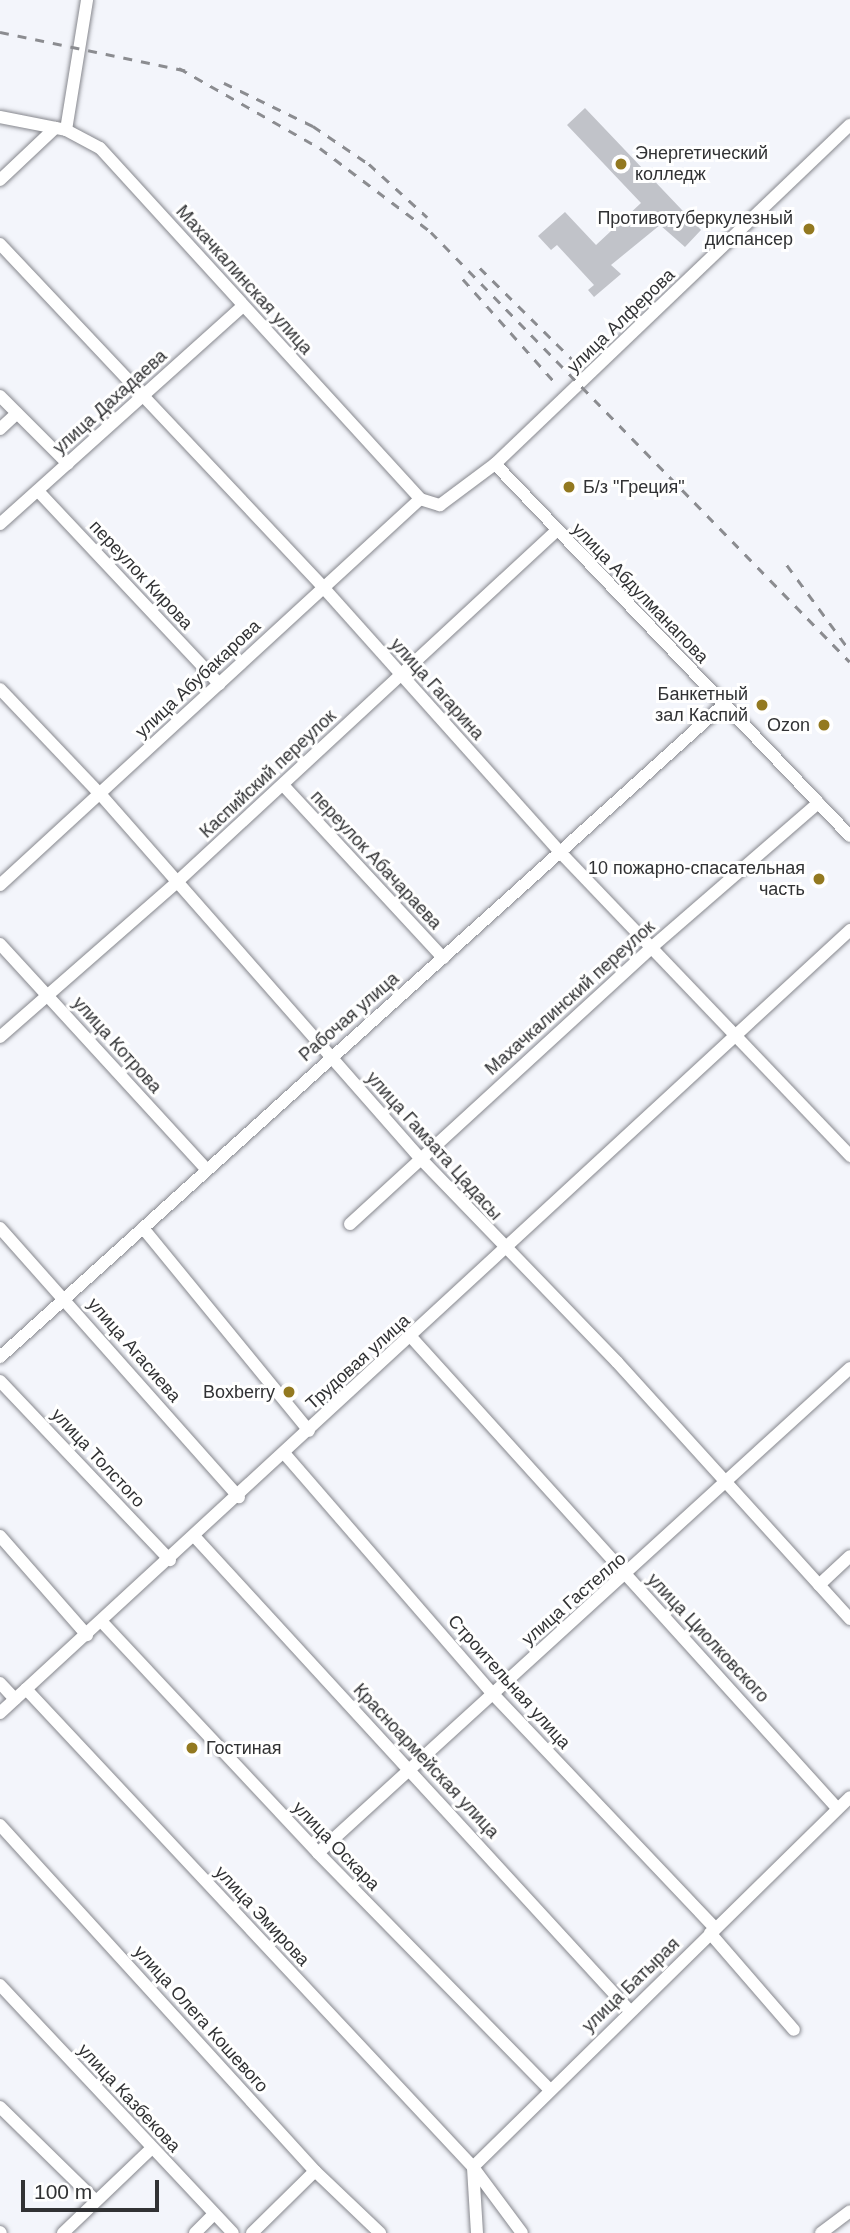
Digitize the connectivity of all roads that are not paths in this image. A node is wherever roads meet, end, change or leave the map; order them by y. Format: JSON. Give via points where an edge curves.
{"nodes":[{"id":1,"x":87,"y":0,"type":"edge"},
{"id":2,"x":0,"y":117,"type":"edge"},
{"id":3,"x":850,"y":125,"type":"edge"},
{"id":4,"x":61,"y":129,"type":"junction"},
{"id":5,"x":0,"y":180,"type":"edge"},
{"id":6,"x":0,"y":244,"type":"edge"},
{"id":7,"x":243,"y":306,"type":"junction"},
{"id":8,"x":0,"y":396,"type":"edge"},
{"id":9,"x":140,"y":398,"type":"junction"},
{"id":10,"x":17,"y":413,"type":"junction"},
{"id":11,"x":0,"y":429,"type":"edge"},
{"id":12,"x":68,"y":464,"type":"junction"},
{"id":13,"x":495,"y":464,"type":"junction"},
{"id":14,"x":38,"y":491,"type":"junction"},
{"id":15,"x":420,"y":499,"type":"junction"},
{"id":16,"x":0,"y":524,"type":"edge"},
{"id":17,"x":555,"y":532,"type":"junction"},
{"id":18,"x":322,"y":586,"type":"junction"},
{"id":19,"x":401,"y":676,"type":"junction"},
{"id":20,"x":219,"y":684,"type":"junction"},
{"id":21,"x":0,"y":689,"type":"edge"},
{"id":22,"x":723,"y":705,"type":"junction"},
{"id":23,"x":283,"y":785,"type":"junction"},
{"id":24,"x":101,"y":795,"type":"junction"},
{"id":25,"x":818,"y":803,"type":"junction"},
{"id":26,"x":850,"y":836,"type":"edge"},
{"id":27,"x":559,"y":851,"type":"junction"},
{"id":28,"x":178,"y":881,"type":"junction"},
{"id":29,"x":0,"y":885,"type":"edge"},
{"id":30,"x":850,"y":930,"type":"edge"},
{"id":31,"x":0,"y":944,"type":"edge"},
{"id":32,"x":652,"y":947,"type":"junction"},
{"id":33,"x":443,"y":958,"type":"junction"},
{"id":34,"x":49,"y":995,"type":"junction"},
{"id":35,"x":737,"y":1035,"type":"junction"},
{"id":36,"x":0,"y":1037,"type":"edge"},
{"id":37,"x":330,"y":1056,"type":"junction"},
{"id":38,"x":850,"y":1156,"type":"edge"},
{"id":39,"x":420,"y":1158,"type":"junction"},
{"id":40,"x":207,"y":1170,"type":"junction"},
{"id":41,"x":350,"y":1224,"type":"dead end"},
{"id":42,"x":0,"y":1227,"type":"edge"},
{"id":43,"x":143,"y":1228,"type":"junction"},
{"id":44,"x":505,"y":1251,"type":"junction"},
{"id":45,"x":66,"y":1299,"type":"junction"},
{"id":46,"x":412,"y":1338,"type":"junction"},
{"id":47,"x":0,"y":1357,"type":"edge"},
{"id":48,"x":850,"y":1368,"type":"edge"},
{"id":49,"x":0,"y":1381,"type":"edge"},
{"id":50,"x":309,"y":1431,"type":"junction"},
{"id":51,"x":284,"y":1453,"type":"junction"},
{"id":52,"x":728,"y":1483,"type":"junction"},
{"id":53,"x":239,"y":1497,"type":"junction"},
{"id":54,"x":0,"y":1536,"type":"edge"},
{"id":55,"x":195,"y":1537,"type":"junction"},
{"id":56,"x":850,"y":1556,"type":"edge"},
{"id":57,"x":170,"y":1560,"type":"junction"},
{"id":58,"x":628,"y":1576,"type":"junction"},
{"id":59,"x":819,"y":1585,"type":"junction"},
{"id":60,"x":850,"y":1619,"type":"edge"},
{"id":61,"x":102,"y":1622,"type":"junction"},
{"id":62,"x":87,"y":1635,"type":"junction"},
{"id":63,"x":0,"y":1683,"type":"edge"},
{"id":64,"x":26,"y":1689,"type":"junction"},
{"id":65,"x":491,"y":1692,"type":"junction"},
{"id":66,"x":15,"y":1699,"type":"junction"},
{"id":67,"x":0,"y":1713,"type":"edge"},
{"id":68,"x":411,"y":1770,"type":"junction"},
{"id":69,"x":850,"y":1797,"type":"edge"},
{"id":70,"x":837,"y":1808,"type":"junction"},
{"id":71,"x":0,"y":1825,"type":"edge"},
{"id":72,"x":318,"y":1853,"type":"junction"},
{"id":73,"x":712,"y":1930,"type":"junction"},
{"id":74,"x":0,"y":1985,"type":"edge"},
{"id":75,"x":629,"y":2010,"type":"junction"},
{"id":76,"x":794,"y":2030,"type":"dead end"},
{"id":77,"x":550,"y":2090,"type":"junction"},
{"id":78,"x":0,"y":2107,"type":"edge"},
{"id":79,"x":152,"y":2148,"type":"junction"},
{"id":80,"x":473,"y":2167,"type":"junction"},
{"id":81,"x":315,"y":2171,"type":"junction"},
{"id":82,"x":96,"y":2201,"type":"junction"},
{"id":83,"x":849,"y":2214,"type":"edge"},
{"id":84,"x":212,"y":2216,"type":"junction"},
{"id":85,"x":64,"y":2233,"type":"edge"},
{"id":86,"x":195,"y":2233,"type":"edge"},
{"id":87,"x":233,"y":2233,"type":"edge"},
{"id":88,"x":252,"y":2233,"type":"edge"},
{"id":89,"x":380,"y":2233,"type":"edge"},
{"id":90,"x":477,"y":2233,"type":"edge"},
{"id":91,"x":522,"y":2233,"type":"edge"},
{"id":92,"x":821,"y":2233,"type":"edge"}],
"edges":[{"from":1,"to":4,"type":"street"},
{"from":2,"to":4,"type":"street","name":"Махачкалинская улица"},
{"from":3,"to":13,"type":"street","name":"улица Алферова"},
{"from":4,"to":5,"type":"street"},
{"from":4,"to":7,"type":"street","name":"Махачкалинская улица","via":[[100,148]]},
{"from":6,"to":9,"type":"street","name":"улица Гагарина"},
{"from":7,"to":9,"type":"street","name":"улица Дахадаева"},
{"from":7,"to":15,"type":"street","name":"Махачкалинская улица"},
{"from":8,"to":10,"type":"street"},
{"from":9,"to":12,"type":"street","name":"улица Дахадаева"},
{"from":9,"to":18,"type":"street","name":"улица Гагарина"},
{"from":10,"to":11,"type":"street"},
{"from":10,"to":12,"type":"street"},
{"from":12,"to":14,"type":"street","name":"улица Дахадаева"},
{"from":13,"to":15,"type":"street","name":"улица Алферова","via":[[440,505]]},
{"from":13,"to":17,"type":"street","name":"улица Абдулманапова"},
{"from":14,"to":16,"type":"street","name":"улица Дахадаева"},
{"from":14,"to":20,"type":"street","name":"переулок Кирова"},
{"from":15,"to":18,"type":"street","name":"улица Абубакарова"},
{"from":17,"to":19,"type":"street","name":"Каспийский переулок"},
{"from":17,"to":22,"type":"street","name":"улица Абдулманапова"},
{"from":18,"to":19,"type":"street","name":"улица Гагарина"},
{"from":18,"to":20,"type":"street","name":"улица Абубакарова"},
{"from":19,"to":23,"type":"street","name":"Каспийский переулок"},
{"from":19,"to":27,"type":"street","name":"улица Гагарина"},
{"from":20,"to":24,"type":"street","name":"улица Абубакарова"},
{"from":21,"to":24,"type":"street","name":"улица Гамзата Цадасы"},
{"from":22,"to":25,"type":"street","name":"улица Абдулманапова"},
{"from":22,"to":27,"type":"street","name":"Рабочая улица"},
{"from":23,"to":28,"type":"street","name":"Каспийский переулок"},
{"from":23,"to":33,"type":"street","name":"переулок Абачараева"},
{"from":24,"to":28,"type":"street","name":"улица Гамзата Цадасы"},
{"from":24,"to":29,"type":"street","name":"улица Абубакарова"},
{"from":25,"to":26,"type":"street","name":"улица Абдулманапова"},
{"from":25,"to":32,"type":"street","name":"Махачкалинский переулок"},
{"from":27,"to":32,"type":"street","name":"улица Гагарина"},
{"from":27,"to":33,"type":"street","name":"Рабочая улица"},
{"from":28,"to":34,"type":"street","name":"Каспийский переулок"},
{"from":28,"to":37,"type":"street","name":"улица Гамзата Цадасы"},
{"from":30,"to":35,"type":"street","name":"Трудовая улица"},
{"from":31,"to":34,"type":"street","name":"улица Котрова"},
{"from":32,"to":35,"type":"street","name":"улица Гагарина"},
{"from":32,"to":39,"type":"street","name":"Махачкалинский переулок"},
{"from":33,"to":37,"type":"street","name":"Рабочая улица"},
{"from":34,"to":36,"type":"street","name":"Каспийский переулок"},
{"from":34,"to":40,"type":"street","name":"улица Котрова"},
{"from":35,"to":38,"type":"street","name":"улица Гагарина"},
{"from":35,"to":44,"type":"street","name":"Трудовая улица"},
{"from":37,"to":39,"type":"street","name":"улица Гамзата Цадасы"},
{"from":37,"to":40,"type":"street","name":"Рабочая улица"},
{"from":39,"to":41,"type":"street","name":"Махачкалинский переулок"},
{"from":39,"to":44,"type":"street","name":"улица Гамзата Цадасы"},
{"from":40,"to":43,"type":"street","name":"Рабочая улица"},
{"from":42,"to":45,"type":"street","name":"улица Агасиева"},
{"from":43,"to":45,"type":"street","name":"Рабочая улица"},
{"from":43,"to":50,"type":"street"},
{"from":44,"to":46,"type":"street","name":"Трудовая улица"},
{"from":44,"to":52,"type":"street","name":"улица Гамзата Цадасы"},
{"from":45,"to":47,"type":"street","name":"Рабочая улица"},
{"from":45,"to":53,"type":"street","name":"улица Агасиева"},
{"from":46,"to":50,"type":"street","name":"Трудовая улица"},
{"from":46,"to":58,"type":"street","name":"улица Циолковского"},
{"from":48,"to":52,"type":"street","name":"улица Гастелло"},
{"from":49,"to":57,"type":"street","name":"улица Толстого"},
{"from":50,"to":51,"type":"street","name":"Трудовая улица"},
{"from":51,"to":53,"type":"street","name":"Трудовая улица"},
{"from":51,"to":65,"type":"street","name":"Строительная улица"},
{"from":52,"to":58,"type":"street","name":"улица Гастелло"},
{"from":52,"to":59,"type":"street","name":"улица Гамзата Цадасы"},
{"from":53,"to":55,"type":"street","name":"Трудовая улица"},
{"from":54,"to":62,"type":"street"},
{"from":55,"to":57,"type":"street","name":"Трудовая улица"},
{"from":55,"to":68,"type":"street","name":"Красноармейская улица"},
{"from":56,"to":59,"type":"street"},
{"from":57,"to":61,"type":"street","name":"Трудовая улица"},
{"from":58,"to":65,"type":"street","name":"улица Гастелло"},
{"from":58,"to":70,"type":"street","name":"улица Циолковского"},
{"from":59,"to":60,"type":"street","name":"улица Гамзата Цадасы"},
{"from":61,"to":62,"type":"street","name":"Трудовая улица"},
{"from":61,"to":72,"type":"street","name":"улица Оскара"},
{"from":62,"to":64,"type":"street","name":"Трудовая улица"},
{"from":63,"to":66,"type":"street"},
{"from":64,"to":66,"type":"street","name":"Трудовая улица"},
{"from":64,"to":80,"type":"street","name":"улица Эмирова"},
{"from":65,"to":68,"type":"street","name":"улица Гастелло"},
{"from":65,"to":73,"type":"street","name":"Строительная улица"},
{"from":66,"to":67,"type":"street","name":"Трудовая улица"},
{"from":68,"to":72,"type":"street","name":"улица Гастелло"},
{"from":68,"to":75,"type":"street","name":"Красноармейская улица"},
{"from":69,"to":70,"type":"street","name":"улица Батырая"},
{"from":70,"to":73,"type":"street","name":"улица Батырая"},
{"from":71,"to":81,"type":"street","name":"улица Олега Кошевого"},
{"from":72,"to":77,"type":"street","name":"улица Оскара"},
{"from":73,"to":75,"type":"street","name":"улица Батырая"},
{"from":73,"to":76,"type":"street","name":"Строительная улица"},
{"from":74,"to":79,"type":"street","name":"улица Казбекова"},
{"from":75,"to":77,"type":"street","name":"улица Батырая"},
{"from":77,"to":80,"type":"street","name":"улица Батырая"},
{"from":78,"to":82,"type":"street"},
{"from":79,"to":82,"type":"street"},
{"from":79,"to":84,"type":"street","name":"улица Казбекова"},
{"from":80,"to":90,"type":"street"},
{"from":80,"to":91,"type":"street","name":"улица Эмирова"},
{"from":81,"to":88,"type":"street"},
{"from":81,"to":89,"type":"street","name":"улица Олега Кошевого"},
{"from":82,"to":85,"type":"street"},
{"from":83,"to":92,"type":"street"},
{"from":84,"to":86,"type":"street"},
{"from":84,"to":87,"type":"street","name":"улица Казбекова"}]}
